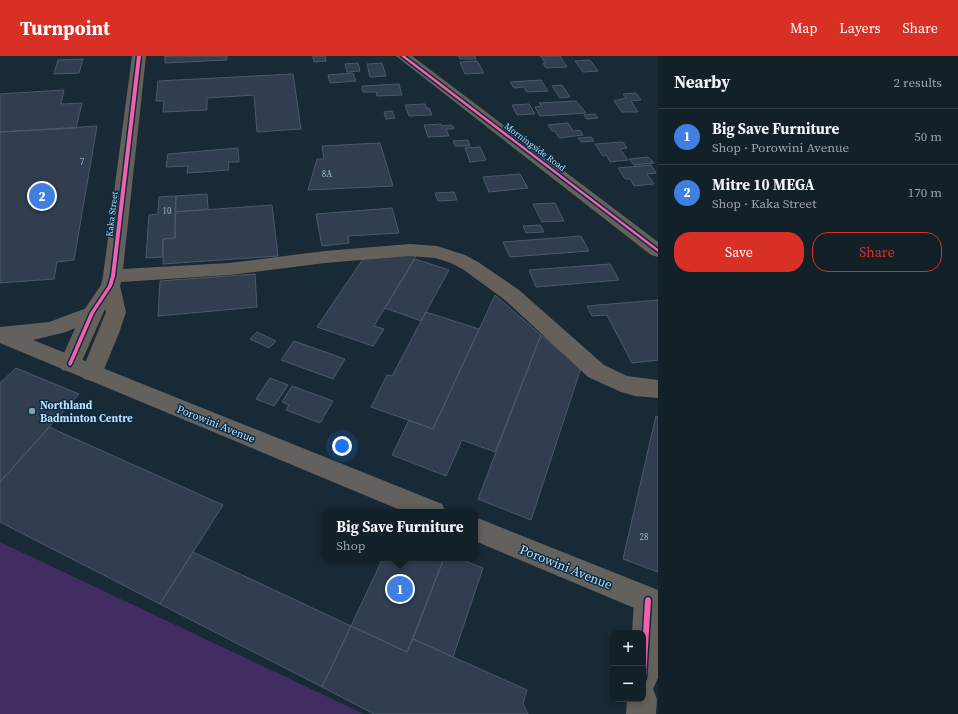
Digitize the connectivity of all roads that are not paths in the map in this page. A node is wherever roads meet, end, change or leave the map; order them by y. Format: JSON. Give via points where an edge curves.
{"nodes":[{"id":1,"x":139,"y":56,"type":"edge"},
{"id":2,"x":403,"y":56,"type":"edge"},
{"id":3,"x":658,"y":251,"type":"edge"},
{"id":4,"x":112,"y":281,"type":"junction"},
{"id":5,"x":92,"y":312,"type":"junction"},
{"id":6,"x":0,"y":335,"type":"edge"},
{"id":7,"x":70,"y":364,"type":"junction"},
{"id":8,"x":92,"y":373,"type":"junction"},
{"id":9,"x":658,"y":389,"type":"edge"},
{"id":10,"x":426,"y":509,"type":"edge"},
{"id":11,"x":478,"y":530,"type":"edge"},
{"id":12,"x":653,"y":602,"type":"edge"},
{"id":13,"x":645,"y":666,"type":"edge"},
{"id":14,"x":642,"y":702,"type":"edge"},
{"id":15,"x":641,"y":714,"type":"edge"}],
"edges":[{"from":1,"to":4,"type":"street","name":"Kaka Street"},
{"from":2,"to":3,"type":"street","name":"Morningside Road"},
{"from":4,"to":5,"type":"street","name":"Kaka Street"},
{"from":4,"to":8,"type":"street","name":"Kaka Street","via":[[116,312]]},
{"from":4,"to":9,"type":"street","via":[[325,257],[410,250],[437,252],[471,266],[512,296],[596,371],[621,383]]},
{"from":5,"to":6,"type":"main road","via":[[74,322],[48,331]]},
{"from":5,"to":7,"type":"street","name":"Kaka Street"},
{"from":6,"to":7,"type":"main road","name":"Porowini Avenue"},
{"from":7,"to":8,"type":"main road","name":"Porowini Avenue"},
{"from":8,"to":10,"type":"main road","name":"Porowini Avenue"},
{"from":11,"to":12,"type":"main road","name":"Porowini Avenue"},
{"from":12,"to":13,"type":"street"},
{"from":14,"to":15,"type":"street"}]}
